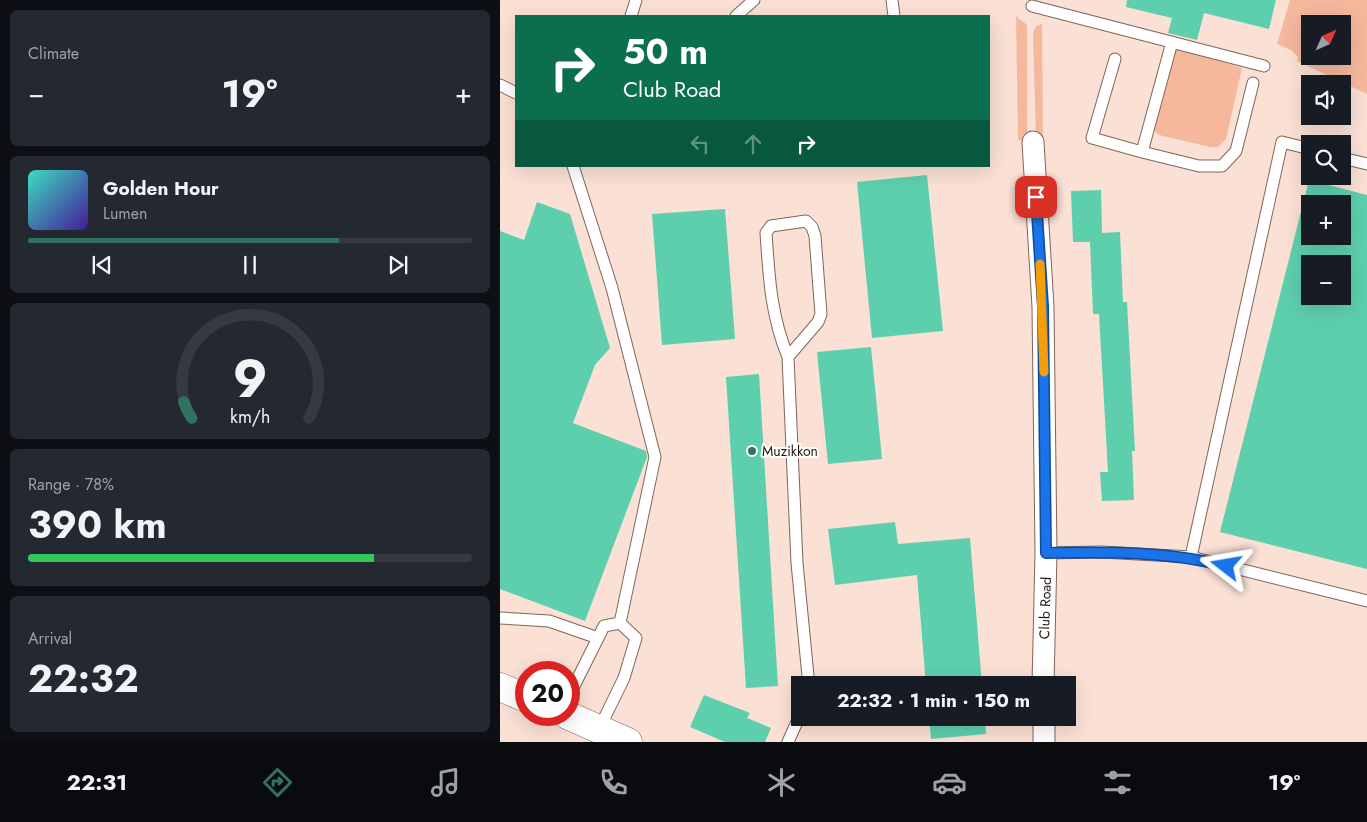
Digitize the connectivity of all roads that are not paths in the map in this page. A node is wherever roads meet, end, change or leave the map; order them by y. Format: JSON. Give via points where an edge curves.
{"nodes":[{"id":1,"x":636,"y":0,"type":"edge"},
{"id":2,"x":754,"y":0,"type":"edge"},
{"id":3,"x":892,"y":0,"type":"edge"},
{"id":4,"x":1032,"y":8,"type":"edge"},
{"id":5,"x":631,"y":15,"type":"edge"},
{"id":6,"x":737,"y":15,"type":"edge"},
{"id":7,"x":894,"y":15,"type":"edge"},
{"id":8,"x":1172,"y":42,"type":"junction"},
{"id":9,"x":1115,"y":59,"type":"dead end"},
{"id":10,"x":1264,"y":66,"type":"dead end"},
{"id":11,"x":1252,"y":83,"type":"dead end"},
{"id":12,"x":500,"y":85,"type":"edge"},
{"id":13,"x":515,"y":92,"type":"edge"},
{"id":14,"x":1033,"y":142,"type":"dead end"},
{"id":15,"x":1301,"y":147,"type":"edge"},
{"id":16,"x":1142,"y":152,"type":"junction"},
{"id":17,"x":1351,"y":160,"type":"edge"},
{"id":18,"x":1367,"y":164,"type":"edge"},
{"id":19,"x":573,"y":167,"type":"edge"},
{"id":20,"x":788,"y":358,"type":"junction"},
{"id":21,"x":1046,"y":553,"type":"junction"},
{"id":22,"x":1191,"y":557,"type":"junction"},
{"id":23,"x":1367,"y":601,"type":"edge"},
{"id":24,"x":500,"y":618,"type":"edge"},
{"id":25,"x":620,"y":623,"type":"junction"},
{"id":26,"x":598,"y":638,"type":"junction"},
{"id":27,"x":580,"y":674,"type":"edge"},
{"id":28,"x":808,"y":676,"type":"edge"},
{"id":29,"x":1043,"y":676,"type":"edge"},
{"id":30,"x":500,"y":687,"type":"edge"},
{"id":31,"x":515,"y":693,"type":"edge"},
{"id":32,"x":580,"y":721,"type":"edge"},
{"id":33,"x":795,"y":726,"type":"edge"},
{"id":34,"x":1044,"y":726,"type":"edge"},
{"id":35,"x":599,"y":729,"type":"junction"},
{"id":36,"x":628,"y":742,"type":"edge"},
{"id":37,"x":788,"y":742,"type":"edge"},
{"id":38,"x":1044,"y":742,"type":"edge"}],
"edges":[{"from":1,"to":5,"type":"lane"},
{"from":2,"to":6,"type":"lane"},
{"from":3,"to":7,"type":"lane"},
{"from":4,"to":8,"type":"lane"},
{"from":8,"to":10,"type":"lane"},
{"from":8,"to":16,"type":"lane"},
{"from":9,"to":16,"type":"lane","via":[[1092,138]]},
{"from":11,"to":16,"type":"lane","via":[[1236,152],[1222,166],[1199,166]]},
{"from":12,"to":13,"type":"lane"},
{"from":14,"to":21,"type":"street","name":"Club Road","via":[[1043,307]]},
{"from":15,"to":22,"type":"lane","via":[[1282,142]]},
{"from":17,"to":18,"type":"lane"},
{"from":19,"to":25,"type":"lane","via":[[612,288],[655,457]]},
{"from":20,"to":20,"type":"lane","via":[[821,314],[815,236],[806,222],[771,226],[766,234],[771,303]]},
{"from":20,"to":28,"type":"lane","via":[[798,563]]},
{"from":21,"to":22,"type":"lane","via":[[1102,552]]},
{"from":21,"to":29,"type":"street","name":"Club Road"},
{"from":22,"to":23,"type":"lane"},
{"from":24,"to":26,"type":"lane","via":[[549,621]]},
{"from":25,"to":26,"type":"lane","via":[[604,626]]},
{"from":25,"to":35,"type":"lane","via":[[636,638],[624,678]]},
{"from":26,"to":27,"type":"lane"},
{"from":30,"to":31,"type":"street"},
{"from":32,"to":35,"type":"street"},
{"from":33,"to":37,"type":"lane"},
{"from":34,"to":38,"type":"street"},
{"from":35,"to":36,"type":"street"}]}
